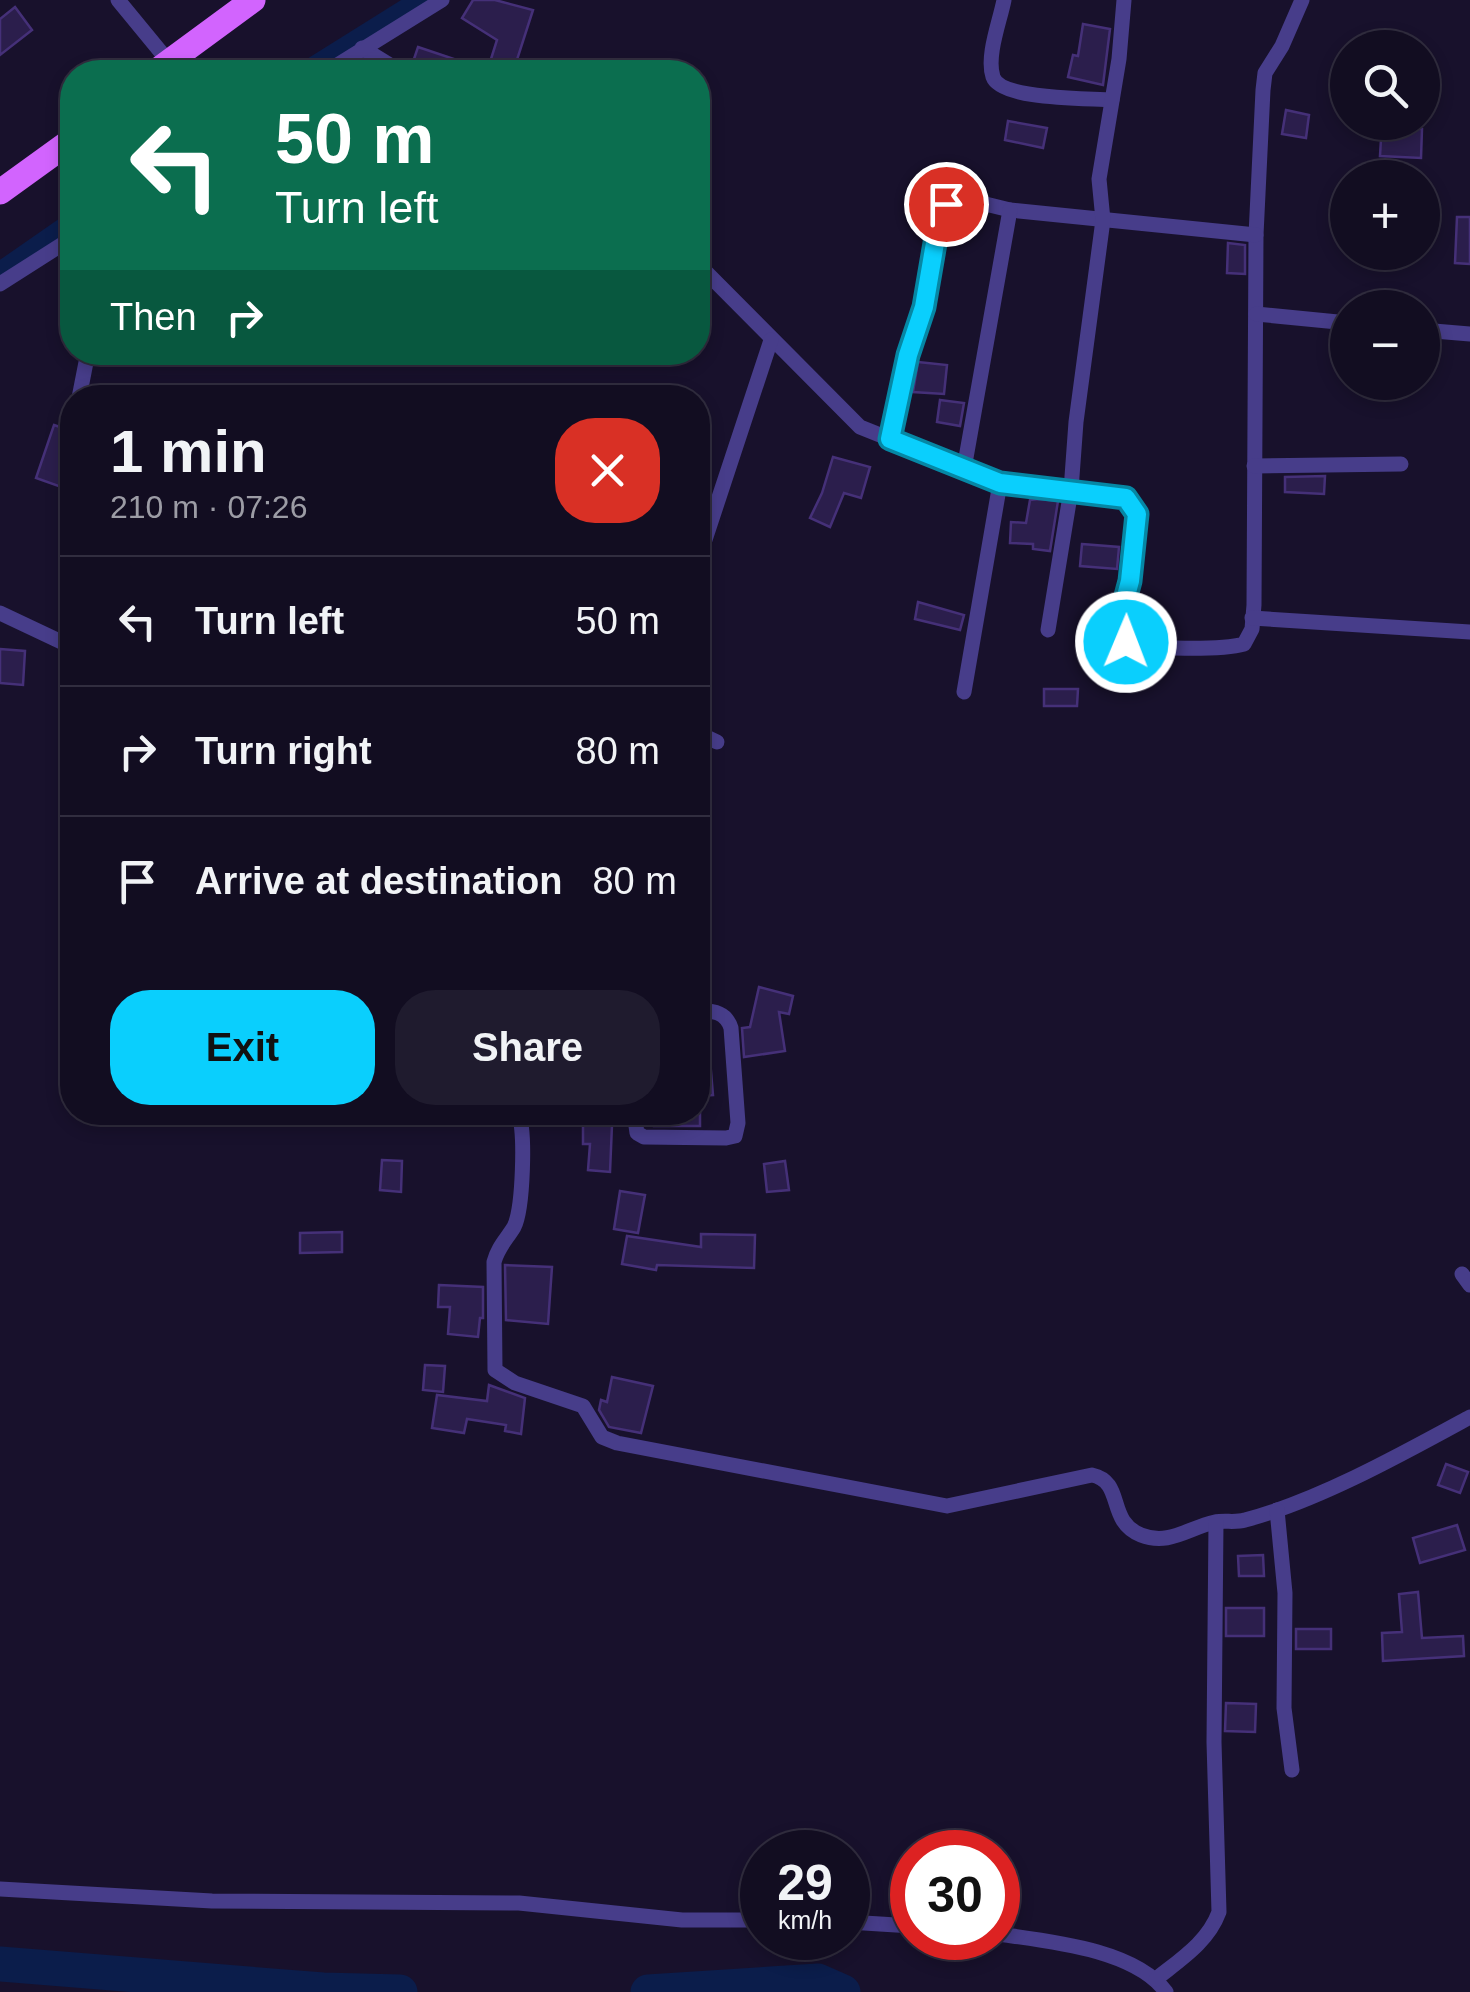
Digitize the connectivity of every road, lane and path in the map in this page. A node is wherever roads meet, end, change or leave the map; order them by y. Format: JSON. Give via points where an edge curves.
{"nodes":[{"id":1,"x":118,"y":0,"type":"edge"},
{"id":2,"x":253,"y":0,"type":"edge"},
{"id":3,"x":442,"y":0,"type":"edge"},
{"id":4,"x":1004,"y":0,"type":"edge"},
{"id":5,"x":1124,"y":0,"type":"edge"},
{"id":6,"x":1302,"y":0,"type":"edge"},
{"id":7,"x":362,"y":48,"type":"junction"},
{"id":8,"x":157,"y":60,"type":"edge"},
{"id":9,"x":172,"y":60,"type":"edge"},
{"id":10,"x":344,"y":60,"type":"edge"},
{"id":11,"x":382,"y":60,"type":"edge"},
{"id":12,"x":1112,"y":100,"type":"junction"},
{"id":13,"x":60,"y":151,"type":"edge"},
{"id":14,"x":0,"y":192,"type":"edge"},
{"id":15,"x":1010,"y":210,"type":"junction"},
{"id":16,"x":1103,"y":220,"type":"junction"},
{"id":17,"x":1256,"y":235,"type":"junction"},
{"id":18,"x":60,"y":246,"type":"edge"},
{"id":19,"x":710,"y":276,"type":"edge"},
{"id":20,"x":0,"y":284,"type":"edge"},
{"id":21,"x":1256,"y":314,"type":"junction"},
{"id":22,"x":1330,"y":320,"type":"edge"},
{"id":23,"x":1440,"y":332,"type":"edge"},
{"id":24,"x":1470,"y":334,"type":"edge"},
{"id":25,"x":771,"y":340,"type":"junction"},
{"id":26,"x":890,"y":439,"type":"junction"},
{"id":27,"x":1401,"y":464,"type":"dead end"},
{"id":28,"x":1254,"y":466,"type":"junction"},
{"id":29,"x":964,"y":469,"type":"junction"},
{"id":30,"x":1000,"y":483,"type":"junction"},
{"id":31,"x":1071,"y":490,"type":"junction"},
{"id":32,"x":710,"y":525,"type":"edge"},
{"id":33,"x":0,"y":612,"type":"edge"},
{"id":34,"x":1252,"y":618,"type":"junction"},
{"id":35,"x":1048,"y":630,"type":"dead end"},
{"id":36,"x":1470,"y":632,"type":"edge"},
{"id":37,"x":60,"y":641,"type":"edge"},
{"id":38,"x":964,"y":692,"type":"dead end"},
{"id":39,"x":710,"y":739,"type":"edge"},
{"id":40,"x":717,"y":742,"type":"dead end"},
{"id":41,"x":710,"y":1011,"type":"edge"},
{"id":42,"x":521,"y":1125,"type":"edge"},
{"id":43,"x":636,"y":1125,"type":"edge"},
{"id":44,"x":1470,"y":1416,"type":"edge"},
{"id":45,"x":1277,"y":1510,"type":"junction"},
{"id":46,"x":1216,"y":1522,"type":"junction"},
{"id":47,"x":1292,"y":1770,"type":"dead end"},
{"id":48,"x":0,"y":1889,"type":"edge"},
{"id":49,"x":740,"y":1920,"type":"edge"},
{"id":50,"x":1020,"y":1937,"type":"edge"},
{"id":51,"x":1161,"y":1985,"type":"edge"}],
"edges":[{"from":1,"to":8,"type":"street"},
{"from":2,"to":9,"type":"main road"},
{"from":3,"to":7,"type":"street"},
{"from":4,"to":12,"type":"street","via":[[992,64],[1001,88]]},
{"from":5,"to":12,"type":"street"},
{"from":6,"to":17,"type":"street","via":[[1264,74]]},
{"from":7,"to":10,"type":"street"},
{"from":7,"to":11,"type":"street"},
{"from":12,"to":16,"type":"street","via":[[1100,179]]},
{"from":13,"to":14,"type":"main road"},
{"from":15,"to":16,"type":"street"},
{"from":15,"to":26,"type":"street","via":[[957,197],[943,208]]},
{"from":15,"to":29,"type":"street"},
{"from":16,"to":17,"type":"street"},
{"from":16,"to":31,"type":"street"},
{"from":17,"to":21,"type":"street"},
{"from":18,"to":20,"type":"street"},
{"from":19,"to":25,"type":"street"},
{"from":21,"to":22,"type":"street"},
{"from":21,"to":28,"type":"street"},
{"from":23,"to":24,"type":"street"},
{"from":25,"to":26,"type":"street","via":[[860,427]]},
{"from":25,"to":32,"type":"street"},
{"from":26,"to":29,"type":"street"},
{"from":27,"to":28,"type":"street"},
{"from":28,"to":34,"type":"street"},
{"from":29,"to":30,"type":"street"},
{"from":30,"to":31,"type":"street"},
{"from":30,"to":38,"type":"street"},
{"from":31,"to":34,"type":"street","via":[[1126,498],[1137,514],[1122,611],[1126,642],[1239,646]]},
{"from":31,"to":35,"type":"street"},
{"from":33,"to":37,"type":"street"},
{"from":34,"to":36,"type":"street"},
{"from":39,"to":40,"type":"street"},
{"from":41,"to":43,"type":"street","via":[[730,1022],[735,1136],[644,1137]]},
{"from":42,"to":46,"type":"street","via":[[519,1212],[494,1262],[494,1370],[583,1406],[602,1437],[644,1451],[947,1506],[1092,1475],[1109,1482],[1116,1512],[1139,1535],[1164,1540]]},
{"from":44,"to":45,"type":"street"},
{"from":45,"to":46,"type":"street"},
{"from":45,"to":47,"type":"street"},
{"from":46,"to":51,"type":"street","via":[[1219,1912],[1213,1929]]},
{"from":48,"to":49,"type":"street","via":[[212,1901],[519,1902]]},
{"from":50,"to":51,"type":"street","via":[[1124,1961]]}]}
